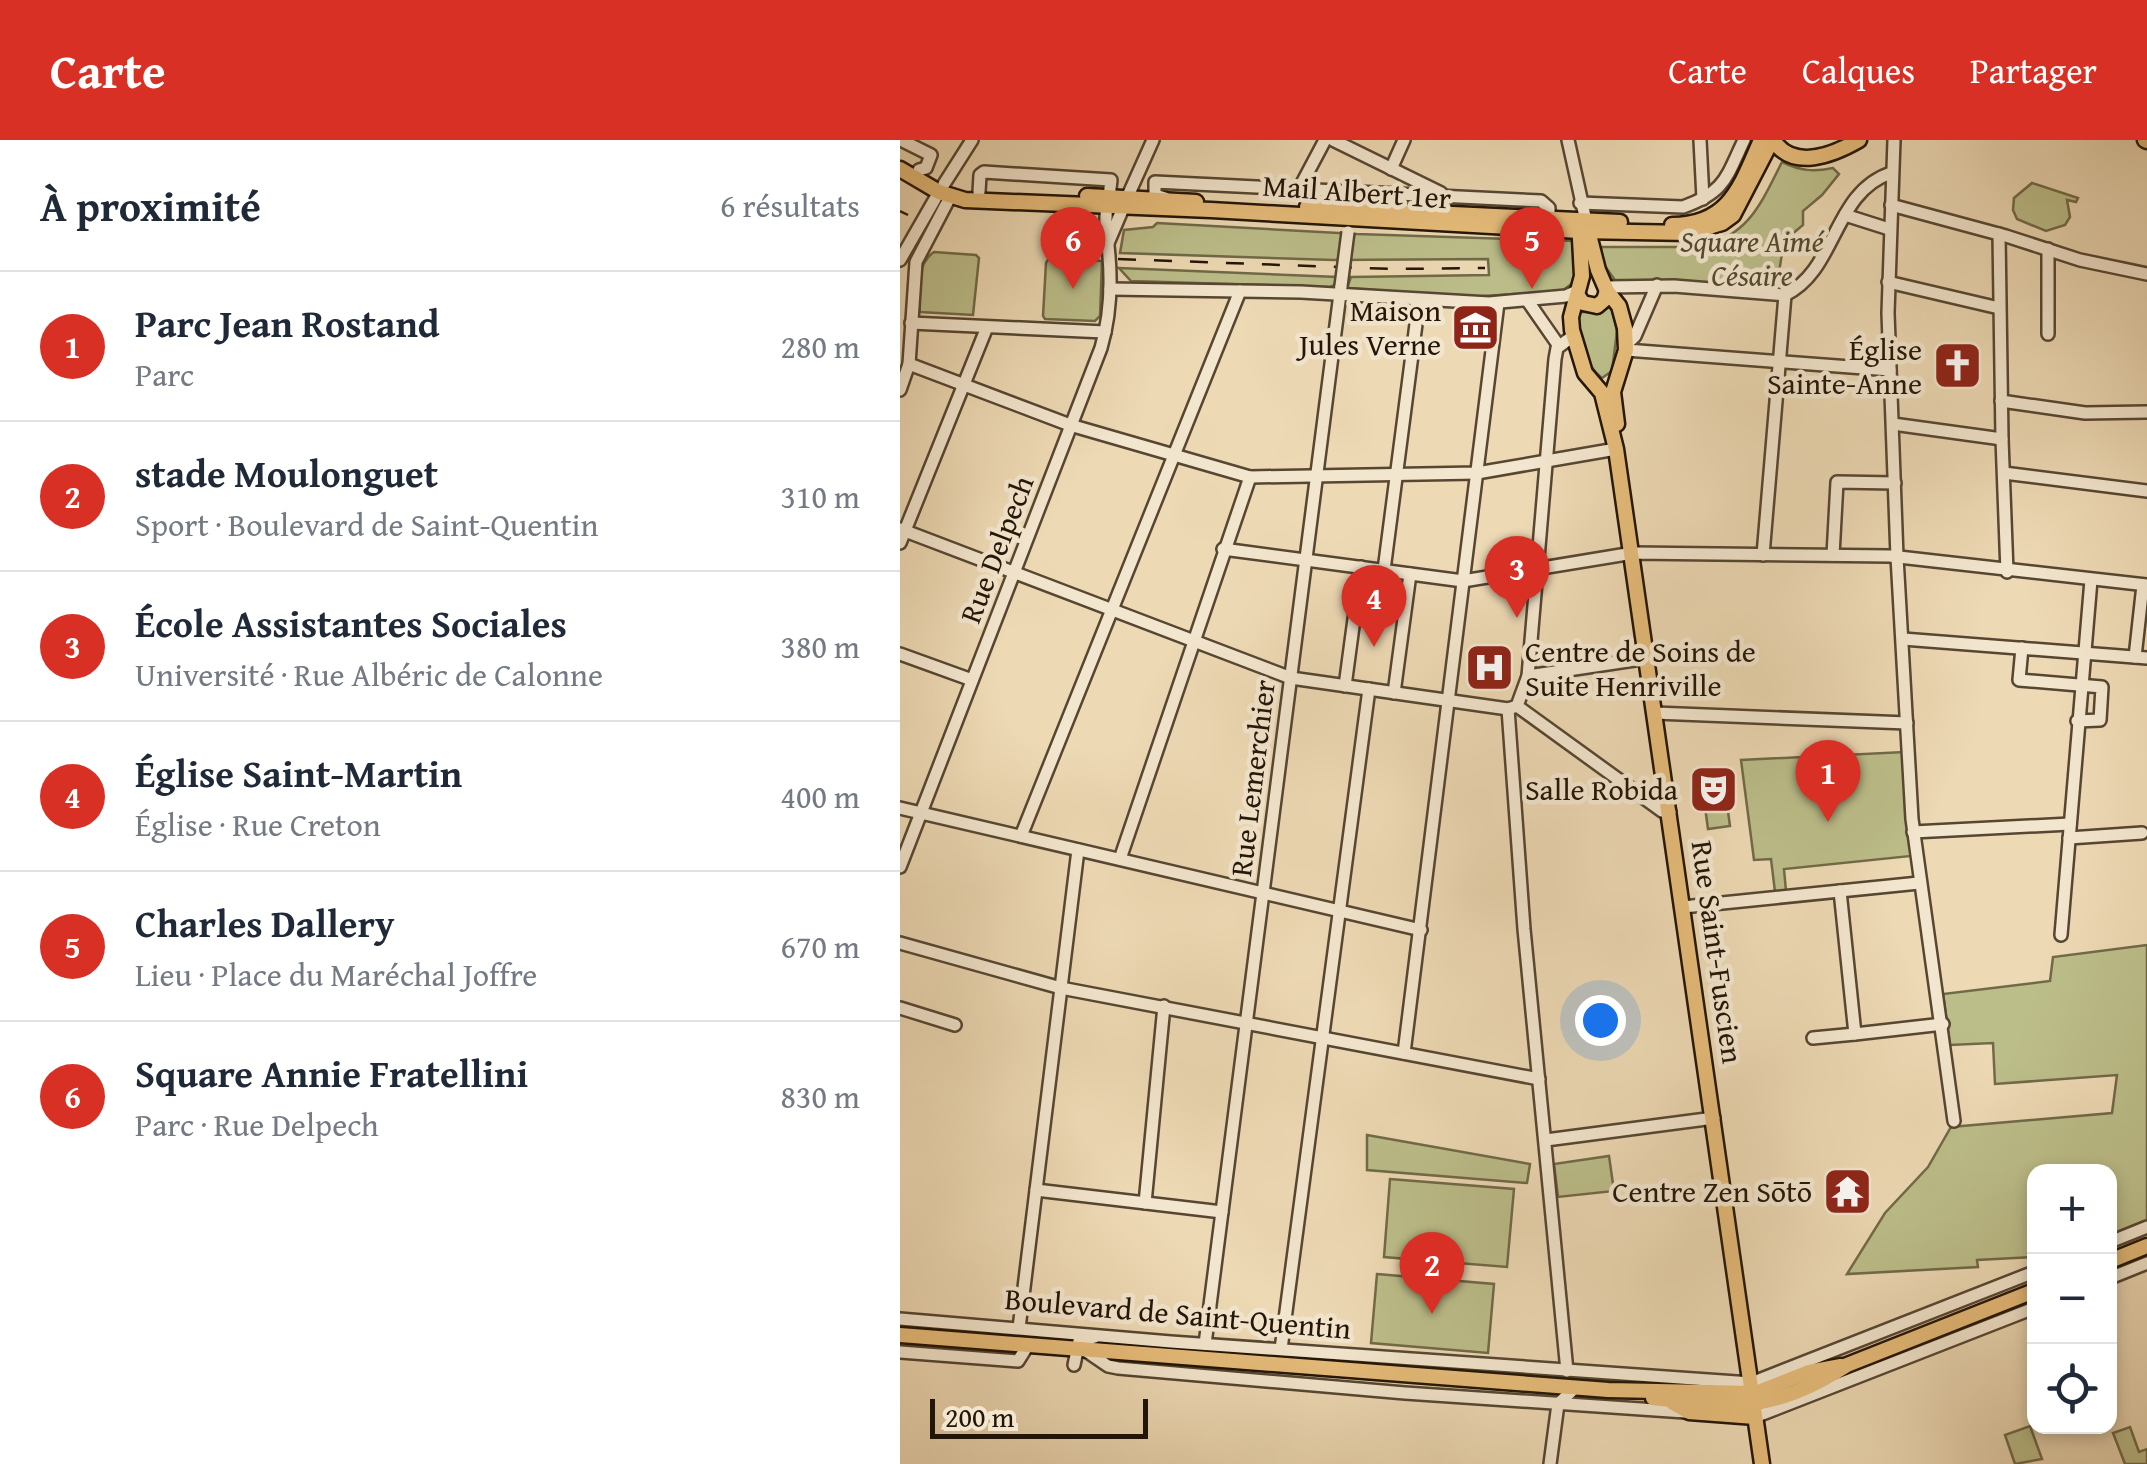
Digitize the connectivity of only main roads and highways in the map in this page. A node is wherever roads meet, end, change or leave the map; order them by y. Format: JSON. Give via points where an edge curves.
{"nodes":[{"id":1,"x":1761,"y":140,"type":"edge"},
{"id":2,"x":1774,"y":140,"type":"edge"},
{"id":3,"x":1859,"y":140,"type":"edge"},
{"id":4,"x":900,"y":160,"type":"edge"},
{"id":5,"x":900,"y":169,"type":"edge"},
{"id":6,"x":946,"y":190,"type":"junction"},
{"id":7,"x":1116,"y":203,"type":"junction"},
{"id":8,"x":1582,"y":220,"type":"junction"},
{"id":9,"x":1606,"y":286,"type":"junction"},
{"id":10,"x":1579,"y":290,"type":"junction"},
{"id":11,"x":1611,"y":394,"type":"junction"},
{"id":12,"x":2147,"y":1246,"type":"edge"},
{"id":13,"x":2117,"y":1258,"type":"edge"},
{"id":14,"x":2027,"y":1294,"type":"edge"},
{"id":15,"x":900,"y":1335,"type":"edge"},
{"id":16,"x":1608,"y":1390,"type":"junction"},
{"id":17,"x":1663,"y":1399,"type":"junction"},
{"id":18,"x":1753,"y":1399,"type":"junction"},
{"id":19,"x":1762,"y":1464,"type":"edge"}],
"edges":[{"from":1,"to":8,"type":"main road","via":[[1733,199],[1710,216],[1678,225]]},
{"from":2,"to":3,"type":"main road","via":[[1824,155]]},
{"from":2,"to":8,"type":"main road","via":[[1742,203],[1722,223],[1689,233]]},
{"from":4,"to":6,"type":"main road"},
{"from":5,"to":6,"type":"main road"},
{"from":6,"to":7,"type":"main road","name":"Mail Albert 1er"},
{"from":6,"to":7,"type":"main road","name":"Mail Albert 1er"},
{"from":7,"to":8,"type":"main road","name":"Mail Albert 1er"},
{"from":7,"to":8,"type":"main road","name":"Mail Albert 1er","via":[[1349,226]]},
{"from":8,"to":9,"type":"main road"},
{"from":8,"to":10,"type":"main road"},
{"from":9,"to":10,"type":"main road","via":[[1590,277]]},
{"from":9,"to":10,"type":"main road","via":[[1597,306],[1587,306]]},
{"from":9,"to":11,"type":"main road","via":[[1619,306],[1626,347]]},
{"from":10,"to":11,"type":"main road","via":[[1572,333],[1585,372]]},
{"from":11,"to":18,"type":"main road","name":"Rue Saint-Fuscien"},
{"from":12,"to":13,"type":"main road"},
{"from":14,"to":18,"type":"main road","via":[[1866,1358],[1835,1363],[1818,1382]]},
{"from":15,"to":16,"type":"main road","name":"Boulevard de Saint-Quentin"},
{"from":16,"to":17,"type":"main road","name":"Boulevard de Saint-Quentin"},
{"from":16,"to":18,"type":"main road","name":"Boulevard de Saint-Quentin"},
{"from":17,"to":18,"type":"main road"},
{"from":17,"to":18,"type":"main road","via":[[1689,1412]]},
{"from":18,"to":19,"type":"main road","name":"Rue Saint-Fuscien"}]}
